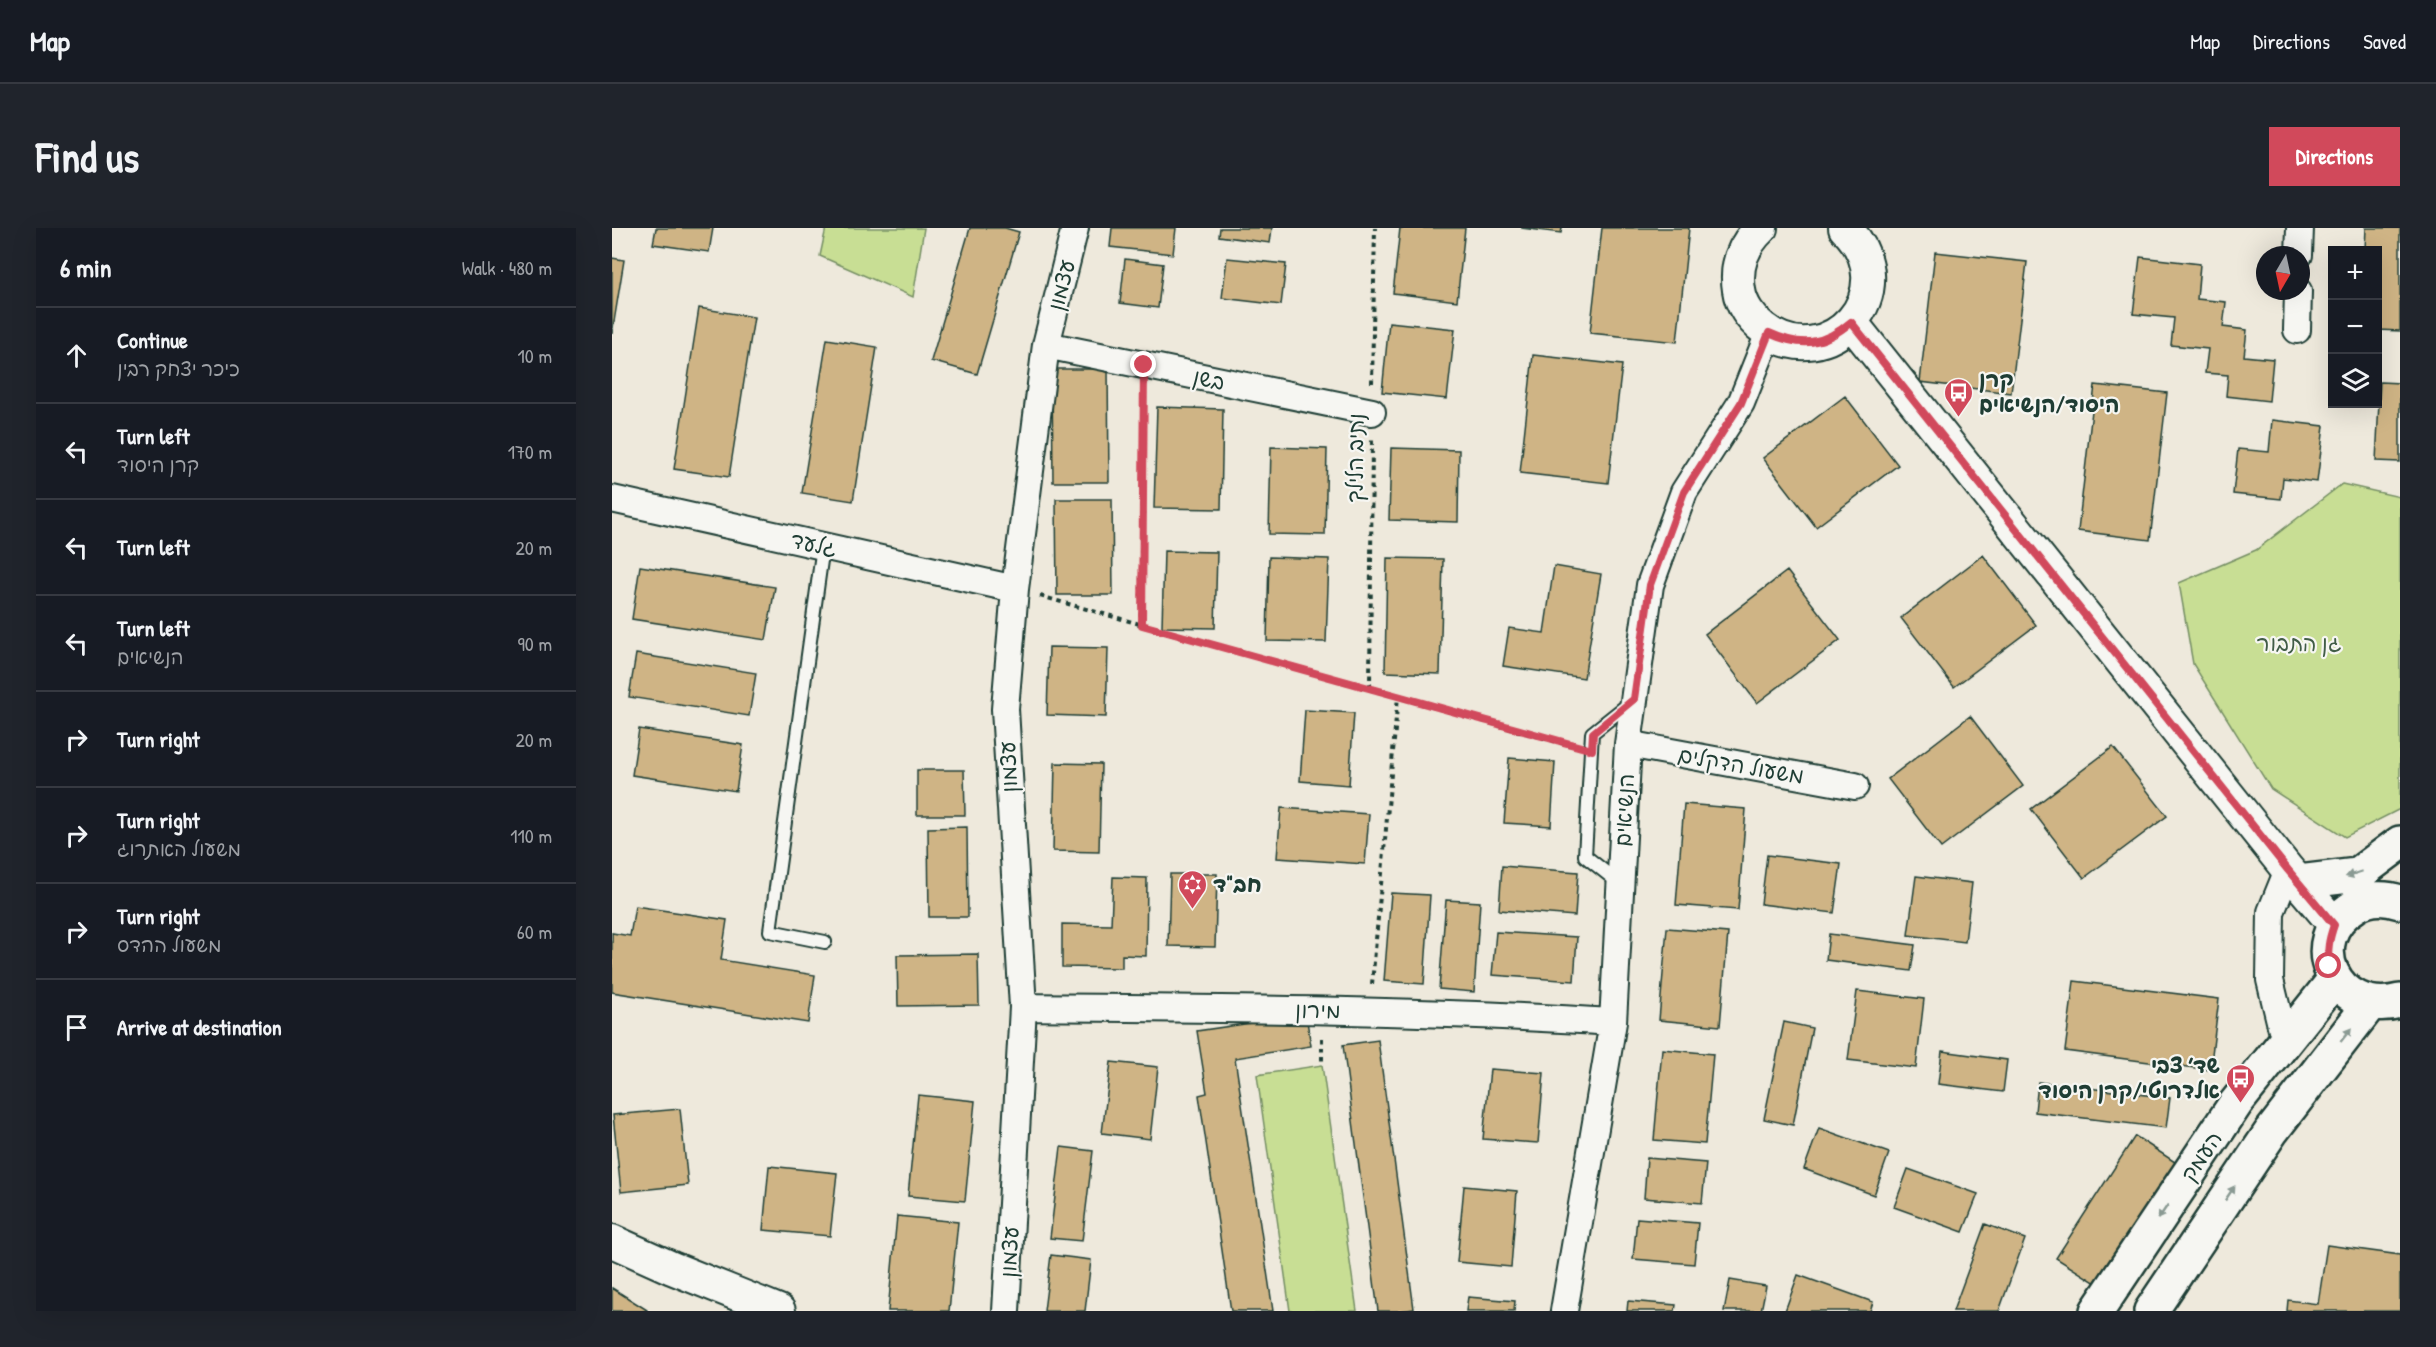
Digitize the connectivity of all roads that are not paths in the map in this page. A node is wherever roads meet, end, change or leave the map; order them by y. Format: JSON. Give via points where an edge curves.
{"nodes":[{"id":1,"x":1075,"y":228,"type":"edge"},
{"id":2,"x":1761,"y":228,"type":"edge"},
{"id":3,"x":1845,"y":228,"type":"edge"},
{"id":4,"x":2300,"y":228,"type":"edge"},
{"id":5,"x":2299,"y":246,"type":"edge"},
{"id":6,"x":2298,"y":300,"type":"edge"},
{"id":7,"x":1851,"y":322,"type":"junction"},
{"id":8,"x":2297,"y":330,"type":"dead end"},
{"id":9,"x":1769,"y":333,"type":"junction"},
{"id":10,"x":1046,"y":345,"type":"junction"},
{"id":11,"x":1372,"y":412,"type":"road end"},
{"id":12,"x":612,"y":499,"type":"edge"},
{"id":13,"x":824,"y":546,"type":"junction"},
{"id":14,"x":1015,"y":589,"type":"junction"},
{"id":15,"x":1634,"y":699,"type":"junction"},
{"id":16,"x":1628,"y":744,"type":"junction"},
{"id":17,"x":1856,"y":786,"type":"dead end"},
{"id":18,"x":2400,"y":843,"type":"edge"},
{"id":19,"x":2293,"y":876,"type":"junction"},
{"id":20,"x":1620,"y":883,"type":"junction"},
{"id":21,"x":2399,"y":898,"type":"edge"},
{"id":22,"x":2334,"y":925,"type":"junction"},
{"id":23,"x":825,"y":942,"type":"dead end"},
{"id":24,"x":2335,"y":979,"type":"junction"},
{"id":25,"x":2385,"y":1003,"type":"edge"},
{"id":26,"x":1023,"y":1007,"type":"junction"},
{"id":27,"x":1613,"y":1022,"type":"junction"},
{"id":28,"x":2285,"y":1042,"type":"junction"},
{"id":29,"x":612,"y":1241,"type":"edge"},
{"id":30,"x":778,"y":1311,"type":"edge"},
{"id":31,"x":1006,"y":1311,"type":"edge"},
{"id":32,"x":1564,"y":1311,"type":"edge"},
{"id":33,"x":2097,"y":1311,"type":"edge"},
{"id":34,"x":2151,"y":1311,"type":"edge"}],
"edges":[{"from":1,"to":10,"type":"street","name":"עצמון"},
{"from":2,"to":9,"type":"street","via":[[1744,249],[1737,280],[1746,310]]},
{"from":3,"to":7,"type":"street","via":[[1864,253],[1869,271],[1862,307]]},
{"from":4,"to":5,"type":"street"},
{"from":6,"to":8,"type":"street"},
{"from":7,"to":9,"type":"street","via":[[1821,341],[1803,343]]},
{"from":7,"to":19,"type":"street"},
{"from":9,"to":15,"type":"street","name":"הנשיאים","via":[[1741,403],[1684,492],[1650,585]]},
{"from":10,"to":11,"type":"street","name":"בשן"},
{"from":10,"to":14,"type":"street","name":"עצמון"},
{"from":12,"to":13,"type":"street","name":"גלעד"},
{"from":13,"to":14,"type":"street","name":"גלעד"},
{"from":13,"to":23,"type":"lane","via":[[770,931]]},
{"from":14,"to":26,"type":"street","name":"עצמון","via":[[1005,708]]},
{"from":15,"to":16,"type":"street","name":"הנשיאים"},
{"from":15,"to":20,"type":"lane","via":[[1593,733],[1585,856]]},
{"from":16,"to":17,"type":"street","name":"משעול הדקלים"},
{"from":16,"to":20,"type":"street","name":"הנשיאים"},
{"from":18,"to":19,"type":"main road","one_way":true,"via":[[2357,875]]},
{"from":19,"to":22,"type":"street"},
{"from":19,"to":28,"type":"street","via":[[2271,912],[2270,980]]},
{"from":20,"to":27,"type":"street","name":"הנשיאים"},
{"from":21,"to":22,"type":"main road","via":[[2361,902]]},
{"from":22,"to":24,"type":"main road","via":[[2327,952]]},
{"from":24,"to":25,"type":"main road","via":[[2356,999]]},
{"from":24,"to":28,"type":"main road","name":"העמק"},
{"from":34,"to":25,"type":"main road","name":"העמק","one_way":true,"via":[[2271,1132]]},
{"from":26,"to":27,"type":"street","name":"מירון","via":[[1498,1014]]},
{"from":26,"to":31,"type":"street","name":"עצמון"},
{"from":27,"to":32,"type":"street","name":"הנשיאים"},
{"from":28,"to":33,"type":"main road","name":"העמק","one_way":true,"via":[[2236,1103]]},
{"from":29,"to":30,"type":"street"}]}
